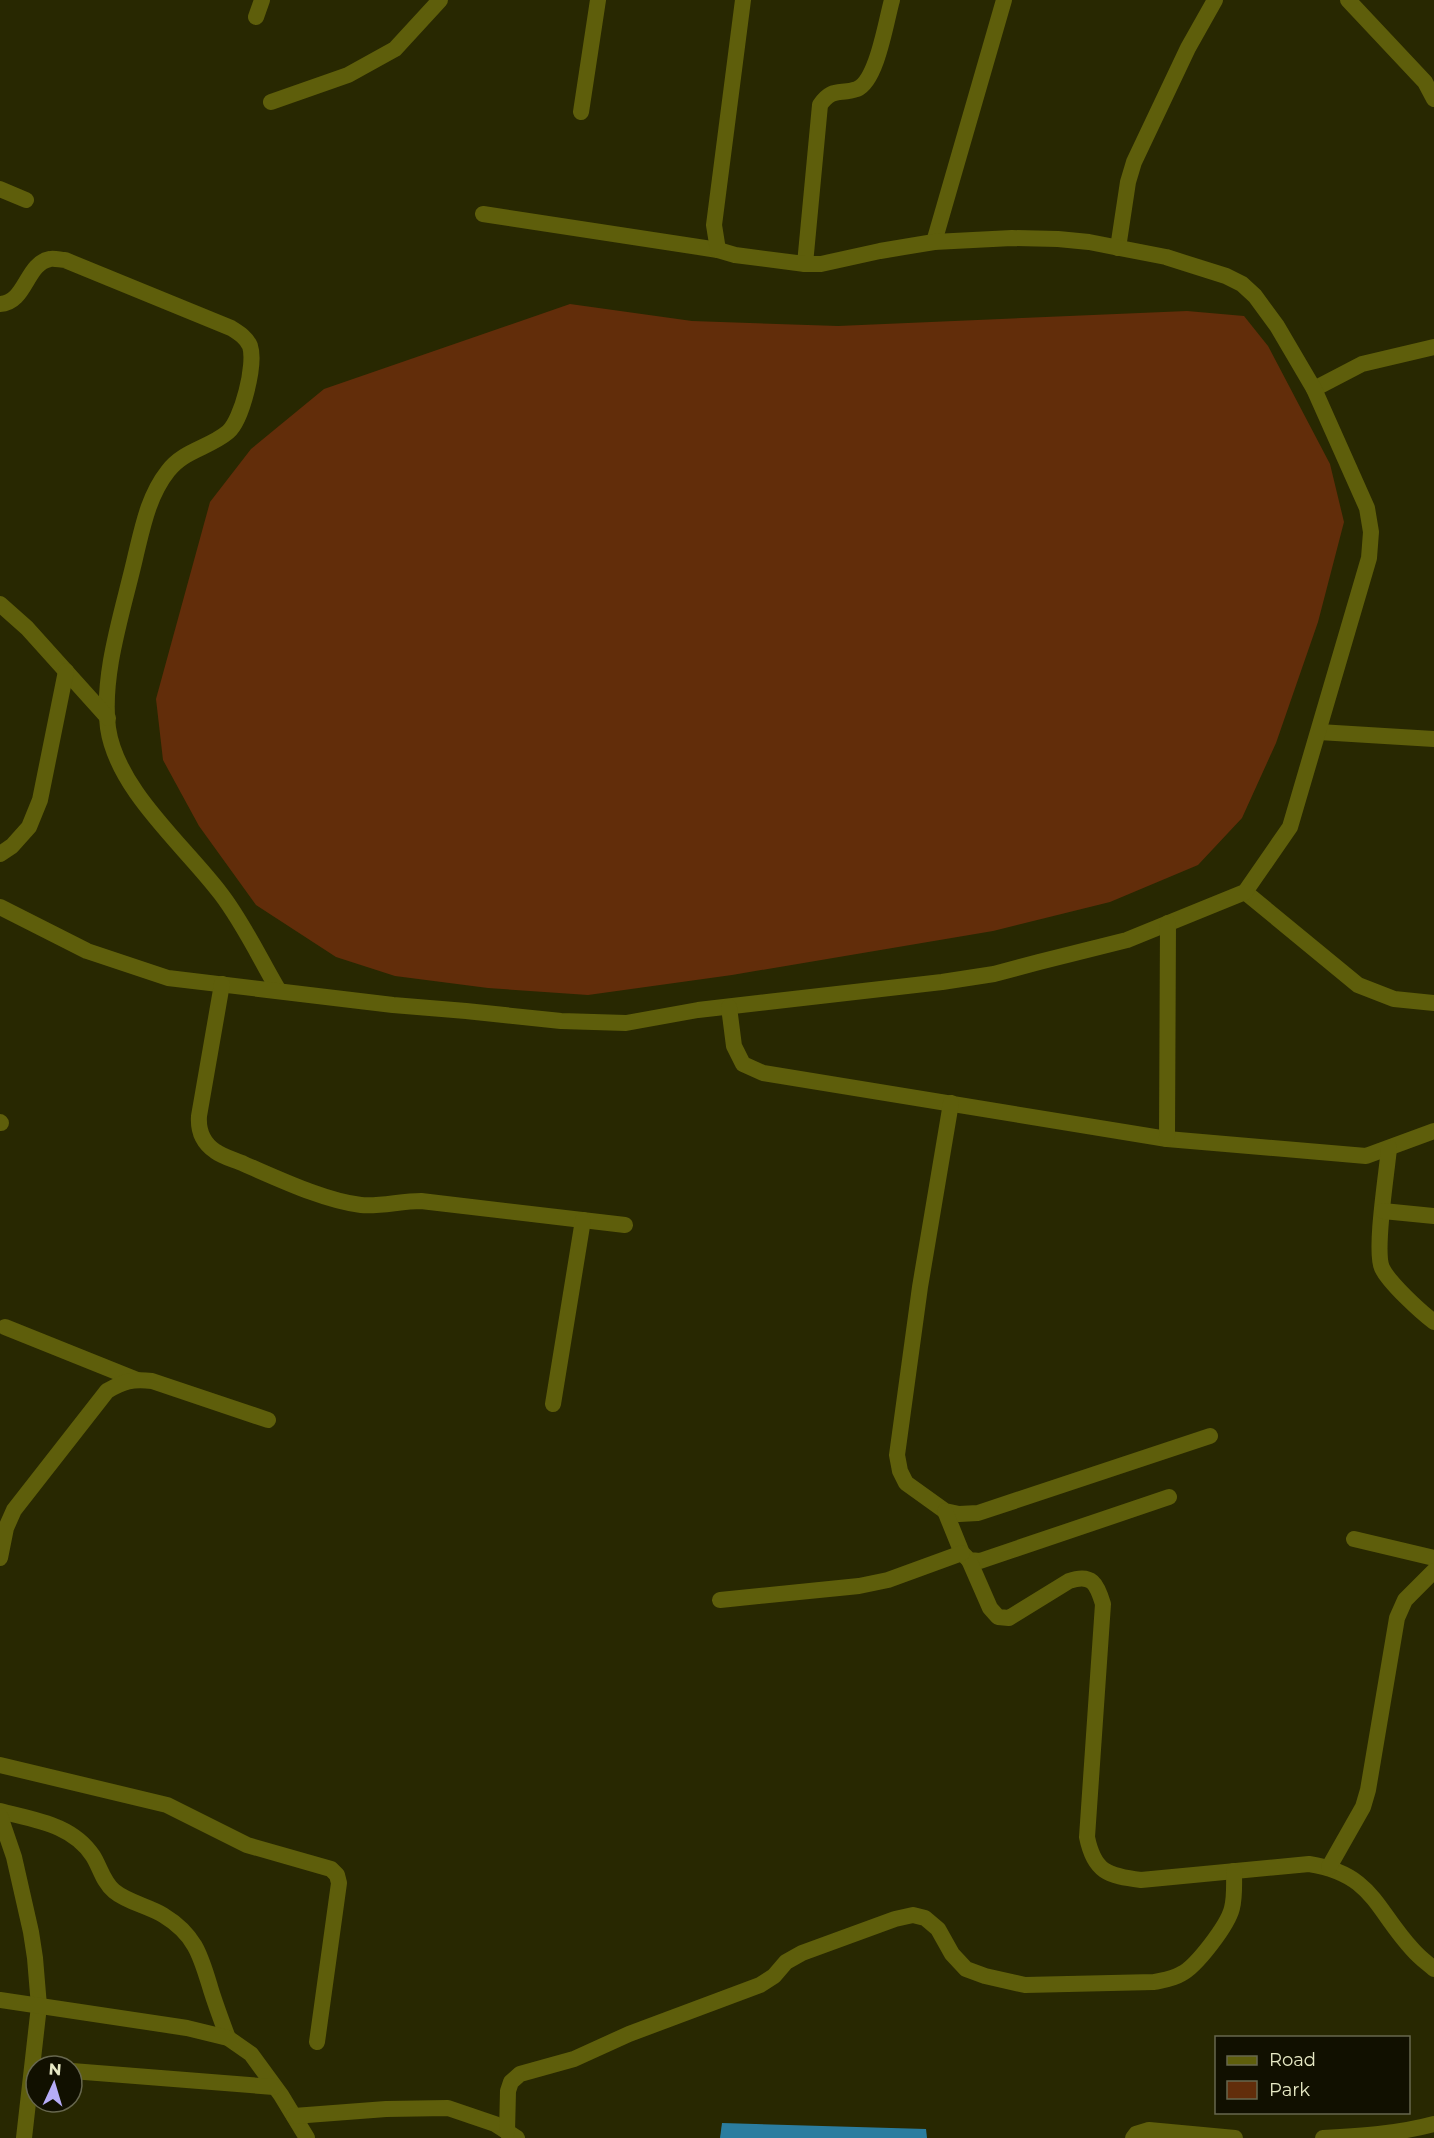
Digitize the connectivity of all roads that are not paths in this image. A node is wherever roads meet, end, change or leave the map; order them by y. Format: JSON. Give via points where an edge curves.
{"nodes":[{"id":1,"x":262,"y":0,"type":"edge"},
{"id":2,"x":440,"y":0,"type":"edge"},
{"id":3,"x":597,"y":0,"type":"edge"},
{"id":4,"x":742,"y":0,"type":"edge"},
{"id":5,"x":892,"y":0,"type":"edge"},
{"id":6,"x":1004,"y":0,"type":"edge"},
{"id":7,"x":1215,"y":0,"type":"edge"},
{"id":8,"x":1348,"y":0,"type":"edge"},
{"id":9,"x":256,"y":17,"type":"dead end"},
{"id":10,"x":1434,"y":99,"type":"edge"},
{"id":11,"x":271,"y":102,"type":"dead end"},
{"id":12,"x":581,"y":112,"type":"dead end"},
{"id":13,"x":0,"y":189,"type":"edge"},
{"id":14,"x":26,"y":200,"type":"dead end"},
{"id":15,"x":483,"y":214,"type":"dead end"},
{"id":16,"x":934,"y":242,"type":"junction"},
{"id":17,"x":1118,"y":248,"type":"junction"},
{"id":18,"x":718,"y":250,"type":"junction"},
{"id":19,"x":805,"y":264,"type":"junction"},
{"id":20,"x":0,"y":304,"type":"edge"},
{"id":21,"x":1434,"y":347,"type":"edge"},
{"id":22,"x":1314,"y":388,"type":"junction"},
{"id":23,"x":0,"y":604,"type":"edge"},
{"id":24,"x":66,"y":671,"type":"junction"},
{"id":25,"x":108,"y":718,"type":"junction"},
{"id":26,"x":1319,"y":732,"type":"junction"},
{"id":27,"x":1434,"y":740,"type":"edge"},
{"id":28,"x":0,"y":854,"type":"edge"},
{"id":29,"x":1245,"y":892,"type":"junction"},
{"id":30,"x":0,"y":907,"type":"edge"},
{"id":31,"x":1168,"y":923,"type":"junction"},
{"id":32,"x":222,"y":984,"type":"junction"},
{"id":33,"x":279,"y":991,"type":"junction"},
{"id":34,"x":1434,"y":1003,"type":"edge"},
{"id":35,"x":729,"y":1007,"type":"junction"},
{"id":36,"x":951,"y":1103,"type":"junction"},
{"id":37,"x":1434,"y":1131,"type":"edge"},
{"id":38,"x":1167,"y":1139,"type":"junction"},
{"id":39,"x":1389,"y":1148,"type":"junction"},
{"id":40,"x":1383,"y":1211,"type":"junction"},
{"id":41,"x":1434,"y":1215,"type":"edge"},
{"id":42,"x":583,"y":1220,"type":"junction"},
{"id":43,"x":626,"y":1225,"type":"dead end"},
{"id":44,"x":1434,"y":1322,"type":"edge"},
{"id":45,"x":5,"y":1327,"type":"dead end"},
{"id":46,"x":137,"y":1380,"type":"junction"},
{"id":47,"x":553,"y":1404,"type":"dead end"},
{"id":48,"x":268,"y":1420,"type":"dead end"},
{"id":49,"x":1210,"y":1436,"type":"dead end"},
{"id":50,"x":1169,"y":1497,"type":"dead end"},
{"id":51,"x":945,"y":1510,"type":"junction"},
{"id":52,"x":1354,"y":1539,"type":"dead end"},
{"id":53,"x":965,"y":1556,"type":"junction"},
{"id":54,"x":0,"y":1558,"type":"edge"},
{"id":55,"x":1434,"y":1558,"type":"edge"},
{"id":56,"x":1434,"y":1571,"type":"edge"},
{"id":57,"x":720,"y":1600,"type":"dead end"},
{"id":58,"x":0,"y":1765,"type":"edge"},
{"id":59,"x":0,"y":1811,"type":"edge"},
{"id":60,"x":0,"y":1816,"type":"edge"},
{"id":61,"x":1329,"y":1867,"type":"junction"},
{"id":62,"x":1234,"y":1871,"type":"junction"},
{"id":63,"x":1434,"y":1969,"type":"edge"},
{"id":64,"x":0,"y":2001,"type":"edge"},
{"id":65,"x":39,"y":2006,"type":"junction"},
{"id":66,"x":228,"y":2038,"type":"junction"},
{"id":67,"x":317,"y":2042,"type":"dead end"},
{"id":68,"x":35,"y":2054,"type":"edge"},
{"id":69,"x":84,"y":2072,"type":"edge"},
{"id":70,"x":274,"y":2087,"type":"junction"},
{"id":71,"x":27,"y":2114,"type":"edge"},
{"id":72,"x":294,"y":2116,"type":"junction"},
{"id":73,"x":1434,"y":2124,"type":"edge"},
{"id":74,"x":512,"y":2135,"type":"edge"},
{"id":75,"x":24,"y":2138,"type":"edge"},
{"id":76,"x":307,"y":2138,"type":"edge"},
{"id":77,"x":1133,"y":2138,"type":"edge"},
{"id":78,"x":1235,"y":2138,"type":"edge"},
{"id":79,"x":1323,"y":2138,"type":"edge"}],
"edges":[{"from":1,"to":9,"type":"street"},
{"from":2,"to":11,"type":"street","via":[[395,49],[348,75]]},
{"from":3,"to":12,"type":"street"},
{"from":4,"to":18,"type":"street","via":[[714,225]]},
{"from":5,"to":19,"type":"street","via":[[873,71],[866,83],[826,96],[820,105]]},
{"from":6,"to":16,"type":"street"},
{"from":7,"to":17,"type":"street","via":[[1192,39],[1134,162]]},
{"from":8,"to":10,"type":"street","via":[[1425,82]]},
{"from":13,"to":14,"type":"street"},
{"from":15,"to":18,"type":"street"},
{"from":16,"to":17,"type":"street","via":[[1058,239]]},
{"from":16,"to":19,"type":"street"},
{"from":17,"to":22,"type":"street","via":[[1166,257],[1242,284],[1277,326]]},
{"from":18,"to":19,"type":"street"},
{"from":20,"to":25,"type":"street","via":[[18,295],[38,265],[50,258],[65,260],[231,328],[244,336],[250,347],[252,364],[238,417],[230,430],[185,455],[169,469],[155,490],[112,656]]},
{"from":21,"to":22,"type":"street","via":[[1362,364]]},
{"from":22,"to":26,"type":"street","via":[[1367,508],[1371,532],[1369,558]]},
{"from":23,"to":24,"type":"street"},
{"from":24,"to":25,"type":"street"},
{"from":24,"to":28,"type":"street","via":[[40,800],[29,827]]},
{"from":25,"to":33,"type":"street","via":[[115,756],[126,778],[236,915]]},
{"from":26,"to":27,"type":"street"},
{"from":26,"to":29,"type":"street","via":[[1290,827]]},
{"from":29,"to":31,"type":"street"},
{"from":29,"to":34,"type":"street","via":[[1358,985],[1395,999]]},
{"from":30,"to":32,"type":"street","via":[[87,951],[118,962],[168,978]]},
{"from":31,"to":35,"type":"street","via":[[1127,940],[994,974]]},
{"from":31,"to":38,"type":"street"},
{"from":32,"to":33,"type":"street"},
{"from":32,"to":42,"type":"street","via":[[198,1122],[204,1140],[215,1151],[347,1203],[364,1206],[421,1201]]},
{"from":33,"to":35,"type":"street","via":[[561,1021],[626,1023]]},
{"from":35,"to":36,"type":"street","via":[[734,1046],[743,1064],[763,1073]]},
{"from":36,"to":38,"type":"street"},
{"from":36,"to":51,"type":"street","via":[[897,1455],[906,1483]]},
{"from":37,"to":39,"type":"street"},
{"from":38,"to":39,"type":"street","via":[[1366,1156]]},
{"from":39,"to":40,"type":"street"},
{"from":40,"to":41,"type":"street"},
{"from":40,"to":44,"type":"street","via":[[1382,1268],[1419,1311]]},
{"from":42,"to":43,"type":"street"},
{"from":42,"to":47,"type":"street"},
{"from":45,"to":46,"type":"street"},
{"from":46,"to":48,"type":"street","via":[[152,1381]]},
{"from":46,"to":54,"type":"street","via":[[120,1382],[107,1391],[14,1510]]},
{"from":49,"to":51,"type":"street","via":[[978,1513]]},
{"from":50,"to":53,"type":"street","via":[[980,1561]]},
{"from":51,"to":53,"type":"street"},
{"from":52,"to":55,"type":"street"},
{"from":53,"to":57,"type":"street","via":[[859,1586]]},
{"from":53,"to":62,"type":"street","via":[[998,1617],[1018,1614],[1079,1577],[1098,1587],[1103,1604],[1087,1837],[1090,1853],[1100,1868],[1117,1877],[1141,1880]]},
{"from":56,"to":61,"type":"street","via":[[1405,1600],[1396,1618],[1368,1790],[1363,1807]]},
{"from":58,"to":67,"type":"street","via":[[167,1805],[247,1845],[331,1869],[339,1883]]},
{"from":59,"to":66,"type":"street","via":[[74,1835],[94,1857],[115,1893],[164,1915],[186,1933],[204,1961]]},
{"from":60,"to":65,"type":"street","via":[[15,1857],[31,1932]]},
{"from":61,"to":62,"type":"street","via":[[1309,1864]]},
{"from":61,"to":63,"type":"street","via":[[1366,1888],[1413,1950]]},
{"from":62,"to":74,"type":"street","via":[[1234,1900],[1222,1929],[1183,1974],[1170,1979],[1025,1985],[966,1969],[938,1929],[925,1918],[913,1915],[896,1919],[802,1953],[760,1984],[574,2059],[520,2074],[508,2091]]},
{"from":64,"to":65,"type":"street"},
{"from":65,"to":66,"type":"street","via":[[187,2028]]},
{"from":65,"to":68,"type":"street"},
{"from":66,"to":70,"type":"street","via":[[251,2054]]},
{"from":69,"to":70,"type":"street"},
{"from":70,"to":72,"type":"street"},
{"from":71,"to":75,"type":"street"},
{"from":72,"to":74,"type":"street","via":[[448,2108],[495,2124]]},
{"from":72,"to":76,"type":"street"},
{"from":73,"to":79,"type":"street","via":[[1384,2134]]},
{"from":77,"to":78,"type":"street","via":[[1149,2130]]}]}
